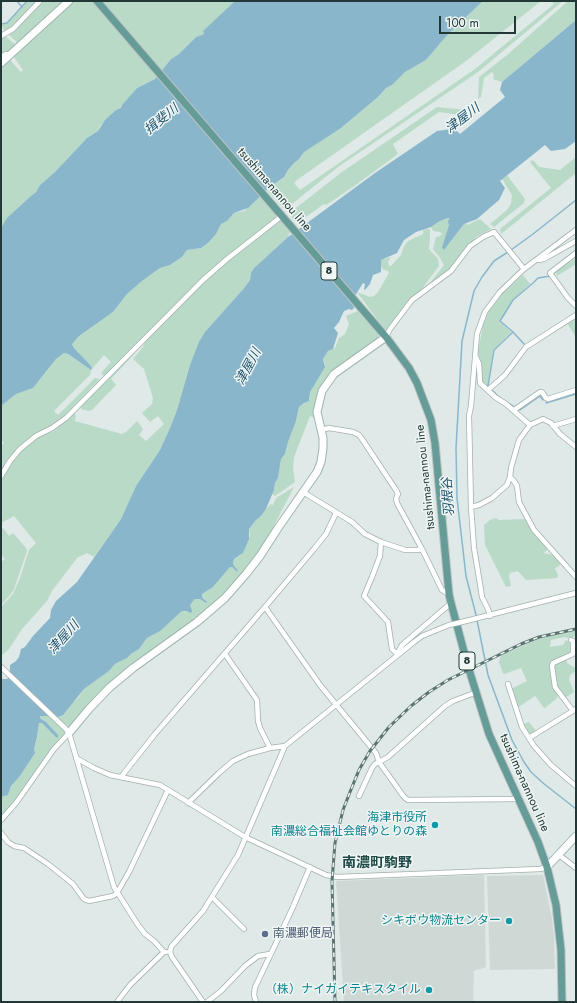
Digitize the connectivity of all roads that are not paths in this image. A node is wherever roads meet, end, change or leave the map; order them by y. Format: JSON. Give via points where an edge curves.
{"nodes":[{"id":1,"x":40,"y":1,"type":"edge"},
{"id":2,"x":68,"y":1,"type":"edge"},
{"id":3,"x":97,"y":1,"type":"edge"},
{"id":4,"x":1,"y":36,"type":"edge"},
{"id":5,"x":11,"y":55,"type":"junction"},
{"id":6,"x":1,"y":57,"type":"edge"},
{"id":7,"x":1,"y":63,"type":"edge"},
{"id":8,"x":282,"y":216,"type":"junction"},
{"id":9,"x":576,"y":230,"type":"edge"},
{"id":10,"x":576,"y":242,"type":"edge"},
{"id":11,"x":576,"y":253,"type":"edge"},
{"id":12,"x":536,"y":261,"type":"junction"},
{"id":13,"x":522,"y":267,"type":"junction"},
{"id":14,"x":576,"y":306,"type":"edge"},
{"id":15,"x":576,"y":315,"type":"edge"},
{"id":16,"x":386,"y":337,"type":"junction"},
{"id":17,"x":475,"y":355,"type":"junction"},
{"id":18,"x":488,"y":390,"type":"junction"},
{"id":19,"x":576,"y":390,"type":"edge"},
{"id":20,"x":514,"y":410,"type":"junction"},
{"id":21,"x":576,"y":419,"type":"edge"},
{"id":22,"x":530,"y":425,"type":"junction"},
{"id":23,"x":554,"y":426,"type":"junction"},
{"id":24,"x":321,"y":430,"type":"junction"},
{"id":25,"x":576,"y":447,"type":"edge"},
{"id":26,"x":1,"y":476,"type":"edge"},
{"id":27,"x":510,"y":477,"type":"junction"},
{"id":28,"x":304,"y":492,"type":"junction"},
{"id":29,"x":471,"y":507,"type":"junction"},
{"id":30,"x":336,"y":513,"type":"junction"},
{"id":31,"x":381,"y":542,"type":"junction"},
{"id":32,"x":422,"y":549,"type":"junction"},
{"id":33,"x":576,"y":577,"type":"edge"},
{"id":34,"x":576,"y":593,"type":"edge"},
{"id":35,"x":449,"y":594,"type":"junction"},
{"id":36,"x":451,"y":603,"type":"junction"},
{"id":37,"x":265,"y":607,"type":"junction"},
{"id":38,"x":488,"y":616,"type":"junction"},
{"id":39,"x":571,"y":640,"type":"dead end"},
{"id":40,"x":224,"y":654,"type":"junction"},
{"id":41,"x":397,"y":654,"type":"junction"},
{"id":42,"x":1,"y":667,"type":"edge"},
{"id":43,"x":508,"y":684,"type":"dead end"},
{"id":44,"x":477,"y":692,"type":"junction"},
{"id":45,"x":337,"y":705,"type":"junction"},
{"id":46,"x":574,"y":710,"type":"edge"},
{"id":47,"x":67,"y":731,"type":"junction"},
{"id":48,"x":529,"y":738,"type":"junction"},
{"id":49,"x":285,"y":746,"type":"junction"},
{"id":50,"x":270,"y":748,"type":"junction"},
{"id":51,"x":76,"y":758,"type":"junction"},
{"id":52,"x":379,"y":762,"type":"junction"},
{"id":53,"x":121,"y":777,"type":"junction"},
{"id":54,"x":576,"y":786,"type":"edge"},
{"id":55,"x":168,"y":790,"type":"junction"},
{"id":56,"x":359,"y":796,"type":"dead end"},
{"id":57,"x":518,"y":799,"type":"junction"},
{"id":58,"x":188,"y":803,"type":"junction"},
{"id":59,"x":1,"y":820,"type":"edge"},
{"id":60,"x":1,"y":834,"type":"edge"},
{"id":61,"x":245,"y":837,"type":"junction"},
{"id":62,"x":575,"y":838,"type":"edge"},
{"id":63,"x":559,"y":855,"type":"junction"},
{"id":64,"x":310,"y":867,"type":"junction"},
{"id":65,"x":547,"y":867,"type":"junction"},
{"id":66,"x":576,"y":868,"type":"edge"},
{"id":67,"x":117,"y":894,"type":"junction"},
{"id":68,"x":212,"y":897,"type":"junction"},
{"id":69,"x":244,"y":929,"type":"dead end"},
{"id":70,"x":164,"y":952,"type":"junction"},
{"id":71,"x":170,"y":952,"type":"junction"},
{"id":72,"x":270,"y":954,"type":"junction"},
{"id":73,"x":117,"y":1002,"type":"edge"},
{"id":74,"x":203,"y":1002,"type":"edge"},
{"id":75,"x":207,"y":1002,"type":"edge"},
{"id":76,"x":256,"y":1002,"type":"edge"},
{"id":77,"x":562,"y":1002,"type":"edge"}],
"edges":[{"from":1,"to":4,"type":"street","via":[[13,29]]},
{"from":2,"to":5,"type":"street"},
{"from":3,"to":8,"type":"main road","name":"tsushima-nannou line","number":"8"},
{"from":5,"to":6,"type":"street"},
{"from":5,"to":7,"type":"street"},
{"from":8,"to":16,"type":"main road","name":"tsushima-nannou line","number":"8"},
{"from":8,"to":26,"type":"street","via":[[203,280],[66,418],[20,449]]},
{"from":9,"to":12,"type":"street"},
{"from":10,"to":12,"type":"street"},
{"from":11,"to":14,"type":"street","via":[[550,273]]},
{"from":12,"to":13,"type":"street"},
{"from":13,"to":16,"type":"street","via":[[494,232],[483,237],[470,246],[451,271],[412,300]]},
{"from":13,"to":17,"type":"street","via":[[485,312],[477,334]]},
{"from":15,"to":18,"type":"street","via":[[526,347],[505,375]]},
{"from":16,"to":24,"type":"street","via":[[343,367],[327,382],[317,412]]},
{"from":16,"to":35,"type":"main road","name":"tsushima-nannou line","number":"8","via":[[412,373],[431,420]]},
{"from":17,"to":18,"type":"street","via":[[479,364],[480,383]]},
{"from":17,"to":29,"type":"street","via":[[469,416]]},
{"from":18,"to":20,"type":"street"},
{"from":19,"to":20,"type":"street","via":[[548,399],[540,392]]},
{"from":20,"to":22,"type":"street"},
{"from":21,"to":23,"type":"street"},
{"from":22,"to":23,"type":"street","via":[[543,419]]},
{"from":22,"to":27,"type":"street","via":[[519,440]]},
{"from":23,"to":25,"type":"street"},
{"from":24,"to":28,"type":"street","via":[[324,448],[321,462]]},
{"from":24,"to":32,"type":"street","via":[[329,428],[359,435],[396,490],[397,503]]},
{"from":27,"to":29,"type":"street","via":[[507,485],[492,498]]},
{"from":27,"to":33,"type":"street","via":[[517,486],[519,502],[534,530]]},
{"from":28,"to":30,"type":"street"},
{"from":28,"to":47,"type":"street","via":[[260,556],[225,598],[109,688]]},
{"from":29,"to":38,"type":"street","via":[[474,548],[482,597],[488,608]]},
{"from":30,"to":31,"type":"street"},
{"from":30,"to":37,"type":"street","via":[[326,534]]},
{"from":31,"to":32,"type":"street","via":[[405,550]]},
{"from":31,"to":41,"type":"street","via":[[380,556],[364,596],[388,622],[392,649]]},
{"from":32,"to":35,"type":"street","via":[[442,590]]},
{"from":34,"to":38,"type":"street"},
{"from":35,"to":36,"type":"main road","name":"tsushima-nannou line","number":"8"},
{"from":36,"to":41,"type":"street","via":[[402,645]]},
{"from":36,"to":44,"type":"main road","name":"tsushima-nannou line","number":"8"},
{"from":37,"to":40,"type":"street"},
{"from":37,"to":45,"type":"street"},
{"from":38,"to":41,"type":"street","bridge":true,"via":[[449,625],[422,636]]},
{"from":39,"to":46,"type":"street","via":[[574,641],[573,654],[553,663],[552,666],[555,687]]},
{"from":40,"to":50,"type":"street","via":[[257,700],[258,721]]},
{"from":40,"to":53,"type":"street","via":[[154,734]]},
{"from":41,"to":45,"type":"street"},
{"from":42,"to":47,"type":"street"},
{"from":43,"to":48,"type":"street","via":[[522,727]]},
{"from":44,"to":52,"type":"street","via":[[445,706],[388,757]]},
{"from":44,"to":57,"type":"main road","name":"tsushima-nannou line","number":"8","via":[[489,734]]},
{"from":45,"to":49,"type":"street"},
{"from":45,"to":52,"type":"street","via":[[371,746]]},
{"from":46,"to":48,"type":"street"},
{"from":47,"to":51,"type":"street"},
{"from":47,"to":59,"type":"street"},
{"from":48,"to":54,"type":"street","via":[[551,765]]},
{"from":49,"to":50,"type":"street"},
{"from":49,"to":61,"type":"street"},
{"from":50,"to":58,"type":"street","via":[[233,761]]},
{"from":51,"to":53,"type":"street","via":[[110,775]]},
{"from":51,"to":67,"type":"street"},
{"from":52,"to":56,"type":"street","via":[[372,768]]},
{"from":52,"to":57,"type":"street","via":[[408,800]]},
{"from":53,"to":55,"type":"street","via":[[160,785]]},
{"from":55,"to":58,"type":"street"},
{"from":55,"to":67,"type":"street"},
{"from":57,"to":65,"type":"main road","name":"tsushima-nannou line","number":"8"},
{"from":58,"to":61,"type":"street"},
{"from":60,"to":67,"type":"street","via":[[14,846],[24,848],[48,864],[73,884],[84,899],[89,901]]},
{"from":61,"to":64,"type":"street"},
{"from":61,"to":68,"type":"street","via":[[235,861]]},
{"from":62,"to":63,"type":"street"},
{"from":63,"to":65,"type":"street"},
{"from":63,"to":66,"type":"street"},
{"from":64,"to":65,"type":"street","via":[[336,877]]},
{"from":64,"to":72,"type":"street"},
{"from":65,"to":77,"type":"main road","name":"tsushima-nannou line","number":"8","via":[[556,905],[561,950]]},
{"from":67,"to":70,"type":"street","via":[[138,925]]},
{"from":68,"to":69,"type":"street"},
{"from":68,"to":71,"type":"street","via":[[171,947]]},
{"from":70,"to":71,"type":"street"},
{"from":70,"to":73,"type":"street","via":[[130,985]]},
{"from":71,"to":74,"type":"street"},
{"from":72,"to":75,"type":"street","via":[[258,956]]},
{"from":72,"to":76,"type":"street","via":[[255,987]]}]}
